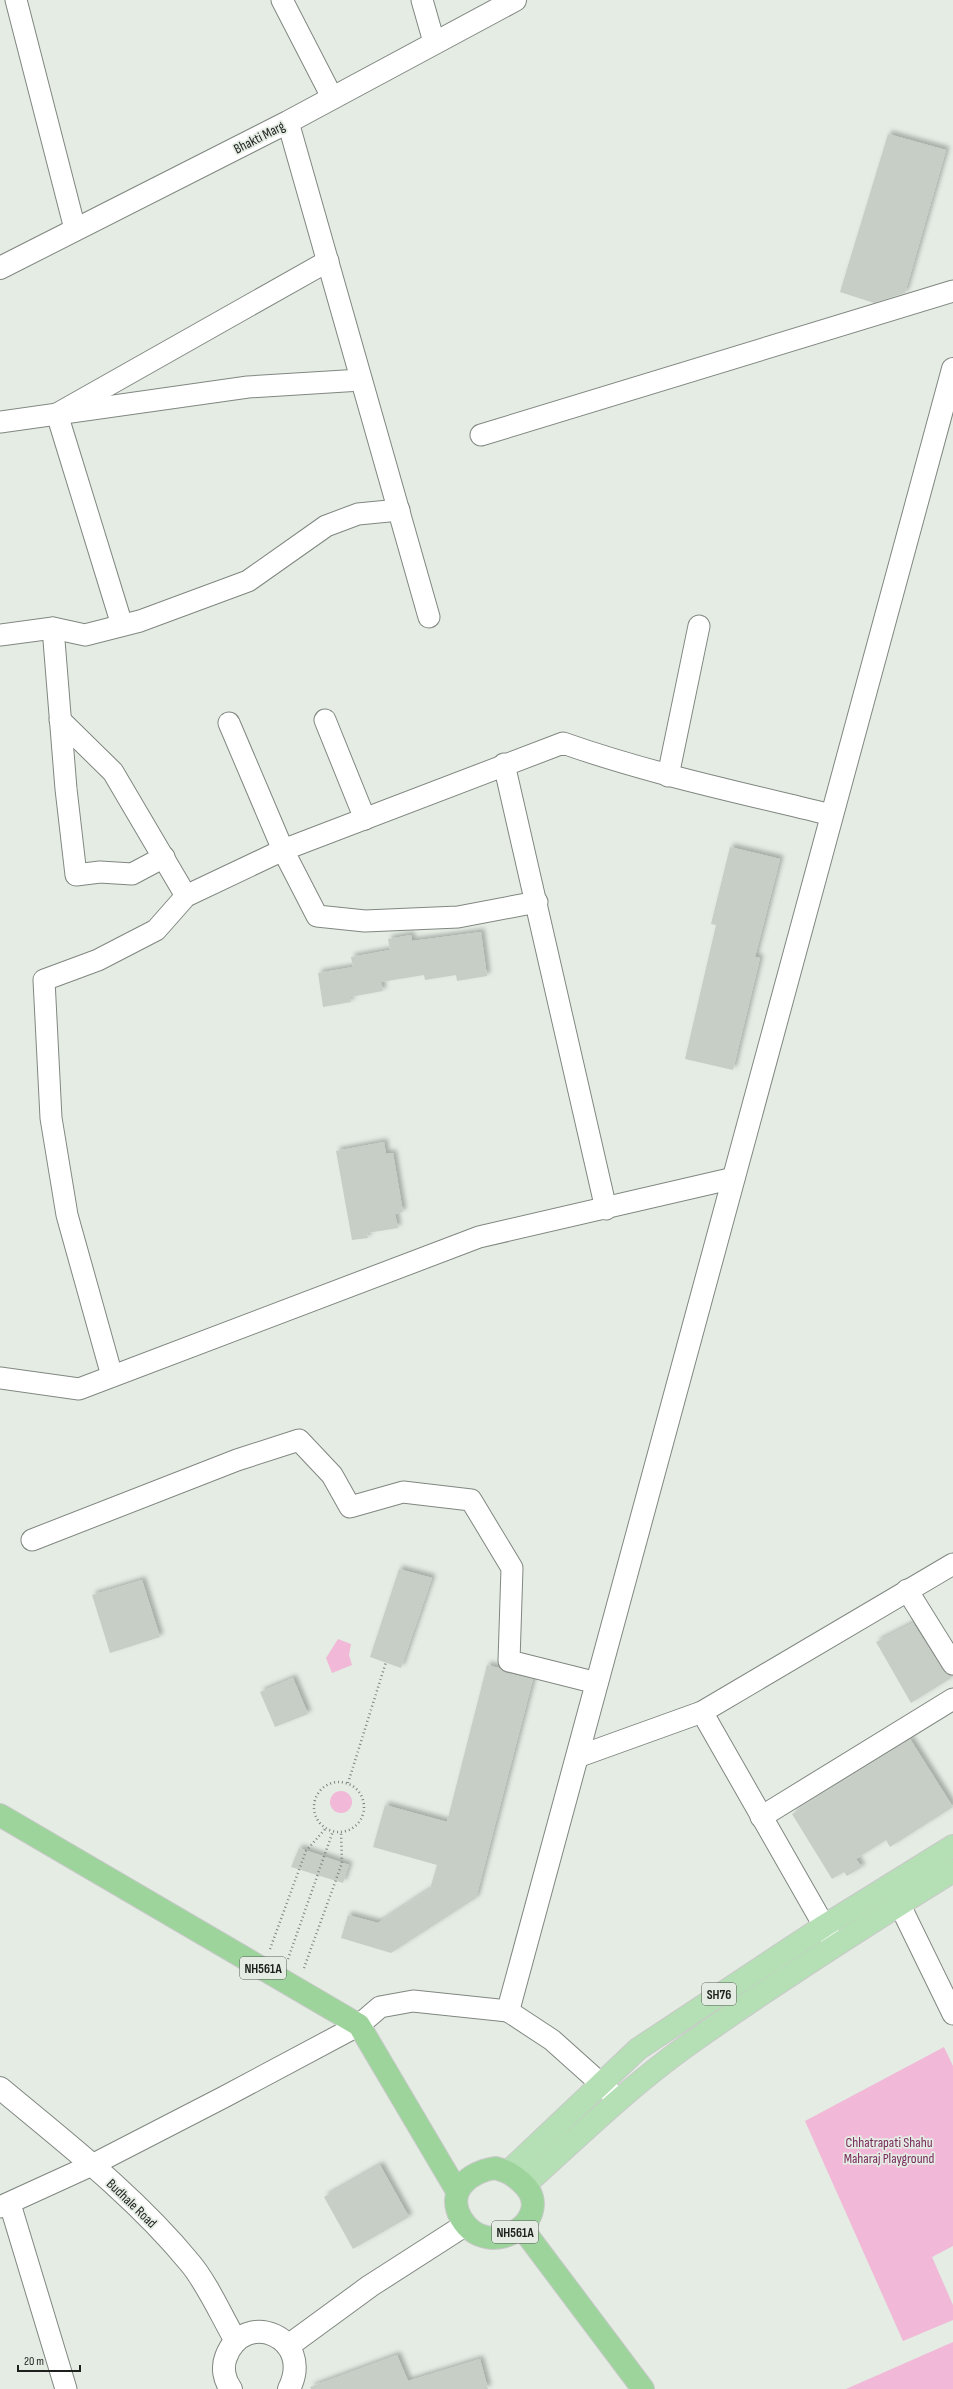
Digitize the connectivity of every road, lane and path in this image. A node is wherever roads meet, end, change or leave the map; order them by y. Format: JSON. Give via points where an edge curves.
{"nodes":[{"id":1,"x":16,"y":0,"type":"edge"},
{"id":2,"x":282,"y":0,"type":"edge"},
{"id":3,"x":422,"y":0,"type":"edge"},
{"id":4,"x":515,"y":0,"type":"edge"},
{"id":5,"x":434,"y":42,"type":"junction"},
{"id":6,"x":332,"y":97,"type":"junction"},
{"id":7,"x":288,"y":122,"type":"junction"},
{"id":8,"x":75,"y":229,"type":"junction"},
{"id":9,"x":328,"y":261,"type":"junction"},
{"id":10,"x":0,"y":268,"type":"edge"},
{"id":11,"x":953,"y":291,"type":"edge"},
{"id":12,"x":953,"y":369,"type":"edge"},
{"id":13,"x":361,"y":380,"type":"junction"},
{"id":14,"x":57,"y":414,"type":"junction"},
{"id":15,"x":0,"y":422,"type":"edge"},
{"id":16,"x":481,"y":435,"type":"dead end"},
{"id":17,"x":399,"y":510,"type":"junction"},
{"id":18,"x":429,"y":617,"type":"dead end"},
{"id":19,"x":122,"y":626,"type":"junction"},
{"id":20,"x":699,"y":626,"type":"dead end"},
{"id":21,"x":53,"y":628,"type":"junction"},
{"id":22,"x":0,"y":635,"type":"edge"},
{"id":23,"x":60,"y":720,"type":"junction"},
{"id":24,"x":325,"y":720,"type":"dead end"},
{"id":25,"x":229,"y":723,"type":"dead end"},
{"id":26,"x":504,"y":764,"type":"junction"},
{"id":27,"x":668,"y":776,"type":"junction"},
{"id":28,"x":832,"y":816,"type":"junction"},
{"id":29,"x":365,"y":819,"type":"junction"},
{"id":30,"x":283,"y":850,"type":"junction"},
{"id":31,"x":164,"y":857,"type":"junction"},
{"id":32,"x":186,"y":896,"type":"junction"},
{"id":33,"x":537,"y":902,"type":"junction"},
{"id":34,"x":734,"y":1178,"type":"junction"},
{"id":35,"x":606,"y":1209,"type":"junction"},
{"id":36,"x":112,"y":1376,"type":"junction"},
{"id":37,"x":0,"y":1378,"type":"edge"},
{"id":38,"x":32,"y":1540,"type":"dead end"},
{"id":39,"x":953,"y":1564,"type":"edge"},
{"id":40,"x":907,"y":1590,"type":"junction"},
{"id":41,"x":386,"y":1662,"type":"dead end"},
{"id":42,"x":953,"y":1664,"type":"edge"},
{"id":43,"x":597,"y":1683,"type":"junction"},
{"id":44,"x":953,"y":1699,"type":"edge"},
{"id":45,"x":702,"y":1712,"type":"junction"},
{"id":46,"x":577,"y":1757,"type":"junction"},
{"id":47,"x":348,"y":1783,"type":"junction"},
{"id":48,"x":0,"y":1815,"type":"edge"},
{"id":49,"x":761,"y":1817,"type":"junction"},
{"id":50,"x":326,"y":1828,"type":"junction"},
{"id":51,"x":333,"y":1831,"type":"junction"},
{"id":52,"x":341,"y":1832,"type":"junction"},
{"id":53,"x":953,"y":1846,"type":"edge"},
{"id":54,"x":953,"y":1871,"type":"edge"},
{"id":55,"x":894,"y":1895,"type":"junction"},
{"id":56,"x":824,"y":1926,"type":"junction"},
{"id":57,"x":835,"y":1946,"type":"junction"},
{"id":58,"x":267,"y":1956,"type":"dead end"},
{"id":59,"x":286,"y":1965,"type":"dead end"},
{"id":60,"x":302,"y":1972,"type":"dead end"},
{"id":61,"x":950,"y":2002,"type":"edge"},
{"id":62,"x":508,"y":2011,"type":"junction"},
{"id":63,"x":359,"y":2024,"type":"junction"},
{"id":64,"x":602,"y":2084,"type":"junction"},
{"id":65,"x":0,"y":2088,"type":"edge"},
{"id":66,"x":619,"y":2100,"type":"junction"},
{"id":67,"x":92,"y":2165,"type":"junction"},
{"id":68,"x":509,"y":2171,"type":"junction"},
{"id":69,"x":525,"y":2185,"type":"junction"},
{"id":70,"x":457,"y":2191,"type":"junction"},
{"id":71,"x":5,"y":2205,"type":"edge"},
{"id":72,"x":465,"y":2225,"type":"junction"},
{"id":73,"x":522,"y":2228,"type":"junction"},
{"id":74,"x":236,"y":2341,"type":"junction"},
{"id":75,"x":288,"y":2346,"type":"junction"},
{"id":76,"x":66,"y":2389,"type":"edge"},
{"id":77,"x":231,"y":2389,"type":"edge"},
{"id":78,"x":289,"y":2389,"type":"edge"},
{"id":79,"x":643,"y":2389,"type":"edge"}],
"edges":[{"from":1,"to":8,"type":"street"},
{"from":2,"to":6,"type":"street"},
{"from":3,"to":5,"type":"street"},
{"from":4,"to":5,"type":"street","name":"Bhakti Marg"},
{"from":5,"to":6,"type":"street","name":"Bhakti Marg"},
{"from":6,"to":7,"type":"street","name":"Bhakti Marg"},
{"from":7,"to":8,"type":"street","name":"Bhakti Marg"},
{"from":7,"to":9,"type":"street"},
{"from":8,"to":10,"type":"street","name":"Bhakti Marg"},
{"from":9,"to":13,"type":"street"},
{"from":9,"to":14,"type":"street"},
{"from":11,"to":16,"type":"street"},
{"from":12,"to":28,"type":"street"},
{"from":13,"to":14,"type":"street","via":[[248,387]]},
{"from":13,"to":17,"type":"street"},
{"from":14,"to":15,"type":"street"},
{"from":14,"to":19,"type":"street"},
{"from":17,"to":18,"type":"street"},
{"from":17,"to":19,"type":"street","via":[[358,514],[326,526],[248,581]]},
{"from":19,"to":21,"type":"street","via":[[85,635]]},
{"from":20,"to":27,"type":"street"},
{"from":21,"to":22,"type":"street"},
{"from":21,"to":23,"type":"street"},
{"from":23,"to":31,"type":"street","via":[[113,772]]},
{"from":23,"to":31,"type":"street","via":[[76,875],[100,872],[132,874]]},
{"from":24,"to":29,"type":"street"},
{"from":25,"to":30,"type":"street"},
{"from":26,"to":27,"type":"street","via":[[563,743]]},
{"from":26,"to":29,"type":"street"},
{"from":26,"to":33,"type":"street"},
{"from":27,"to":28,"type":"street"},
{"from":28,"to":34,"type":"street"},
{"from":29,"to":30,"type":"street"},
{"from":30,"to":32,"type":"street"},
{"from":30,"to":33,"type":"street","via":[[317,916],[365,920],[458,917]]},
{"from":31,"to":32,"type":"street"},
{"from":32,"to":36,"type":"street","via":[[156,930],[98,960],[44,980],[51,1118],[66,1208]]},
{"from":33,"to":35,"type":"street"},
{"from":34,"to":35,"type":"street"},
{"from":34,"to":43,"type":"street"},
{"from":35,"to":36,"type":"street","via":[[479,1237]]},
{"from":36,"to":37,"type":"street","via":[[79,1389]]},
{"from":38,"to":43,"type":"street","via":[[237,1460],[299,1440],[332,1475],[350,1507],[403,1492],[471,1500],[512,1568],[509,1661]]},
{"from":39,"to":40,"type":"street"},
{"from":40,"to":42,"type":"street"},
{"from":40,"to":45,"type":"street"},
{"from":41,"to":47,"type":"path"},
{"from":43,"to":46,"type":"street"},
{"from":44,"to":49,"type":"street"},
{"from":45,"to":46,"type":"street"},
{"from":45,"to":49,"type":"street"},
{"from":46,"to":62,"type":"street"},
{"from":47,"to":50,"type":"path","via":[[331,1783],[318,1794],[314,1810]]},
{"from":47,"to":52,"type":"path","via":[[361,1794],[364,1809],[358,1824]]},
{"from":48,"to":63,"type":"highway","number":"NH561A"},
{"from":49,"to":56,"type":"street"},
{"from":50,"to":51,"type":"path"},
{"from":50,"to":58,"type":"path","via":[[306,1850]]},
{"from":51,"to":52,"type":"path"},
{"from":51,"to":59,"type":"path"},
{"from":52,"to":60,"type":"path","via":[[342,1863]]},
{"from":53,"to":55,"type":"main road","number":"SH76"},
{"from":54,"to":55,"type":"main road","number":"SH76"},
{"from":55,"to":56,"type":"main road","number":"SH76"},
{"from":55,"to":57,"type":"main road","number":"SH76"},
{"from":55,"to":61,"type":"street"},
{"from":56,"to":57,"type":"street"},
{"from":56,"to":64,"type":"main road","number":"SH76","via":[[638,2049]]},
{"from":57,"to":66,"type":"main road","number":"SH76","via":[[684,2047]]},
{"from":62,"to":63,"type":"street","via":[[413,2001],[380,2007]]},
{"from":62,"to":64,"type":"street","via":[[552,2040]]},
{"from":63,"to":67,"type":"street"},
{"from":63,"to":70,"type":"highway","number":"NH561A"},
{"from":64,"to":66,"type":"street"},
{"from":64,"to":68,"type":"main road","number":"SH76"},
{"from":65,"to":67,"type":"street","name":"Budhale Road"},
{"from":66,"to":69,"type":"main road","number":"SH76"},
{"from":67,"to":71,"type":"street"},
{"from":67,"to":74,"type":"street","name":"Budhale Road","via":[[143,2212],[191,2264]]},
{"from":68,"to":69,"type":"highway","number":"NH561A"},
{"from":68,"to":70,"type":"highway","via":[[495,2168],[484,2170],[465,2180]]},
{"from":69,"to":73,"type":"highway","number":"NH561A","via":[[534,2201],[533,2209]]},
{"from":70,"to":72,"type":"highway","number":"NH561A","via":[[456,2203]]},
{"from":71,"to":76,"type":"street"},
{"from":72,"to":73,"type":"highway","number":"NH561A","via":[[474,2233],[486,2238],[511,2235]]},
{"from":72,"to":75,"type":"street","via":[[370,2286]]},
{"from":73,"to":79,"type":"highway","number":"NH561A"},
{"from":74,"to":75,"type":"street","via":[[246,2334],[269,2333],[280,2338]]},
{"from":74,"to":77,"type":"street","via":[[228,2350],[224,2361],[224,2374]]},
{"from":75,"to":78,"type":"street","via":[[294,2356],[296,2368]]}]}
